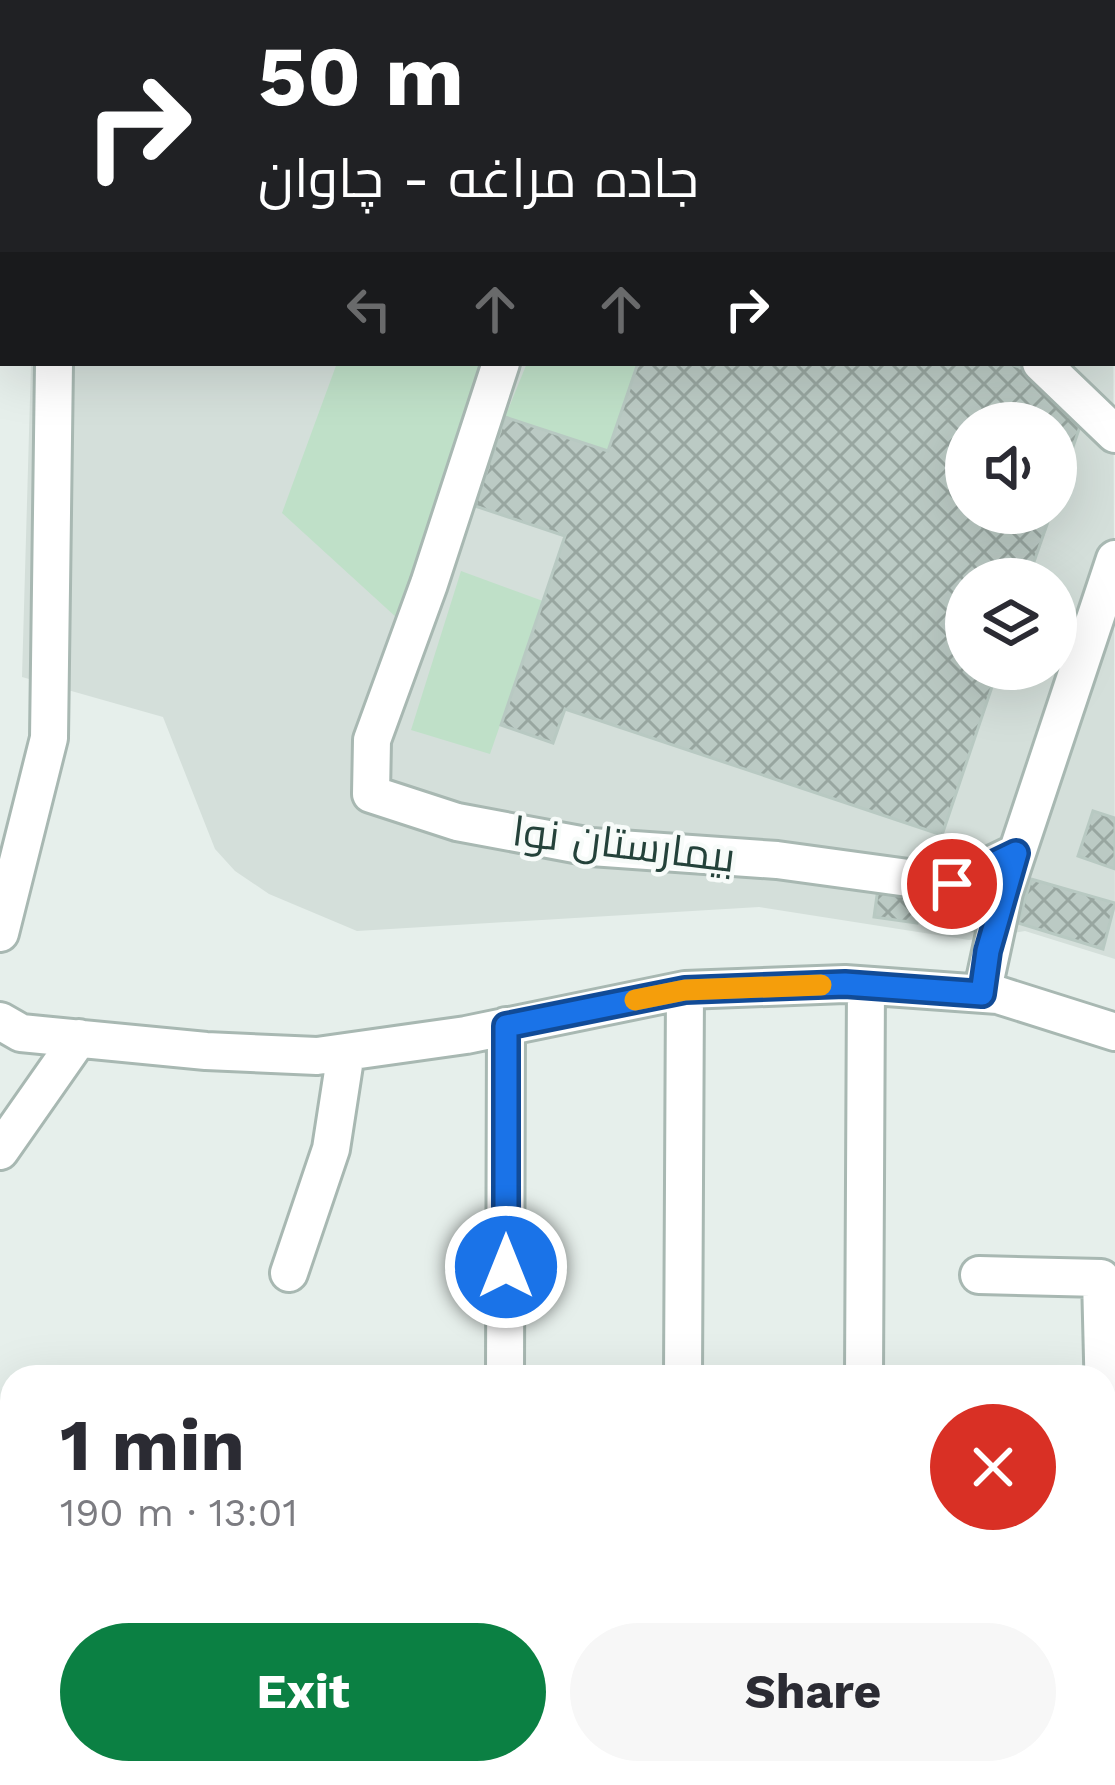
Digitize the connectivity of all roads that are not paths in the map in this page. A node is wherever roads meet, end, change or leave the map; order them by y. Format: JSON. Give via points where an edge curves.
{"nodes":[{"id":1,"x":54,"y":366,"type":"edge"},
{"id":2,"x":500,"y":366,"type":"edge"},
{"id":3,"x":1044,"y":366,"type":"edge"},
{"id":4,"x":1115,"y":434,"type":"edge"},
{"id":5,"x":1115,"y":559,"type":"edge"},
{"id":6,"x":1016,"y":853,"type":"junction"},
{"id":7,"x":0,"y":933,"type":"edge"},
{"id":8,"x":866,"y":986,"type":"junction"},
{"id":9,"x":685,"y":990,"type":"junction"},
{"id":10,"x":982,"y":994,"type":"junction"},
{"id":11,"x":0,"y":1021,"type":"edge"},
{"id":12,"x":506,"y":1026,"type":"junction"},
{"id":13,"x":1115,"y":1031,"type":"edge"},
{"id":14,"x":79,"y":1039,"type":"junction"},
{"id":15,"x":346,"y":1052,"type":"junction"},
{"id":16,"x":0,"y":1151,"type":"edge"},
{"id":17,"x":289,"y":1273,"type":"dead end"},
{"id":18,"x":980,"y":1275,"type":"dead end"},
{"id":19,"x":505,"y":1365,"type":"edge"},
{"id":20,"x":683,"y":1365,"type":"edge"},
{"id":21,"x":864,"y":1365,"type":"edge"},
{"id":22,"x":1103,"y":1365,"type":"edge"}],
"edges":[{"from":1,"to":7,"type":"street","via":[[49,738]]},
{"from":2,"to":6,"type":"street","name":"بیمارستان نوا","via":[[372,740],[371,794],[457,822],[591,847],[777,860],[952,884]]},
{"from":3,"to":4,"type":"street"},
{"from":5,"to":6,"type":"street"},
{"from":6,"to":10,"type":"street"},
{"from":8,"to":9,"type":"street"},
{"from":8,"to":10,"type":"street"},
{"from":8,"to":21,"type":"street"},
{"from":9,"to":12,"type":"street"},
{"from":9,"to":20,"type":"street"},
{"from":10,"to":13,"type":"street"},
{"from":11,"to":14,"type":"street","via":[[21,1033]]},
{"from":12,"to":15,"type":"street"},
{"from":12,"to":19,"type":"street"},
{"from":14,"to":15,"type":"street","via":[[206,1052]]},
{"from":14,"to":16,"type":"street"},
{"from":15,"to":17,"type":"street","via":[[331,1149]]},
{"from":18,"to":22,"type":"street","via":[[1101,1278]]}]}
